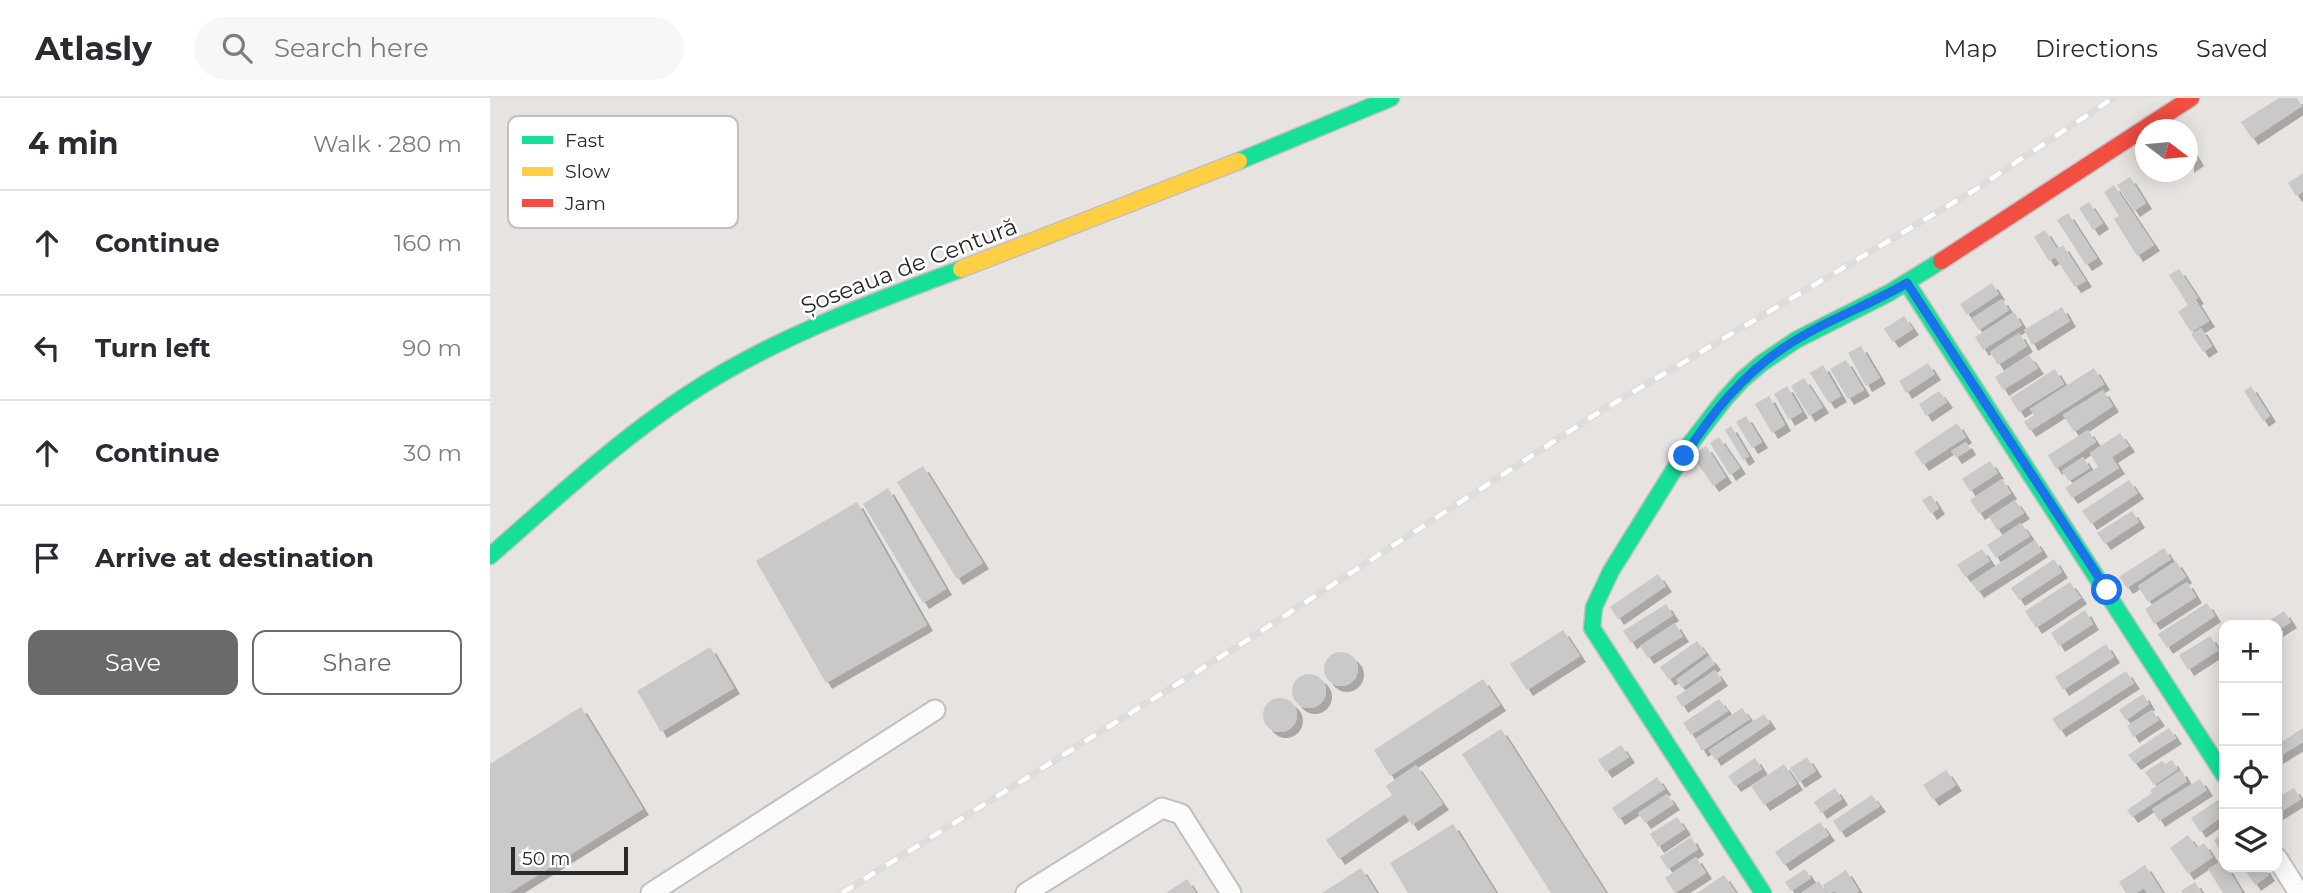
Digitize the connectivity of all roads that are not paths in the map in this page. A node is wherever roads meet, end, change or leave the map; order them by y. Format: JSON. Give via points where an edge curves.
{"nodes":[{"id":1,"x":1391,"y":98,"type":"edge"},
{"id":2,"x":2191,"y":98,"type":"edge"},
{"id":3,"x":1907,"y":283,"type":"junction"},
{"id":4,"x":490,"y":556,"type":"edge"},
{"id":5,"x":935,"y":710,"type":"dead end"},
{"id":6,"x":2219,"y":767,"type":"edge"},
{"id":7,"x":2282,"y":866,"type":"edge"},
{"id":8,"x":2296,"y":889,"type":"edge"},
{"id":9,"x":651,"y":893,"type":"edge"},
{"id":10,"x":1026,"y":893,"type":"edge"},
{"id":11,"x":1231,"y":893,"type":"edge"},
{"id":12,"x":1763,"y":893,"type":"edge"}],
"edges":[{"from":1,"to":4,"type":"street","name":"Șoseaua de Centură","via":[[1210,173],[853,309],[760,352],[670,406]]},
{"from":2,"to":3,"type":"street"},
{"from":3,"to":6,"type":"street"},
{"from":3,"to":12,"type":"street","via":[[1783,348],[1724,400],[1657,494],[1594,607],[1592,628]]},
{"from":5,"to":9,"type":"street"},
{"from":7,"to":8,"type":"street"},
{"from":10,"to":11,"type":"street","via":[[1162,808],[1181,814]]}]}
